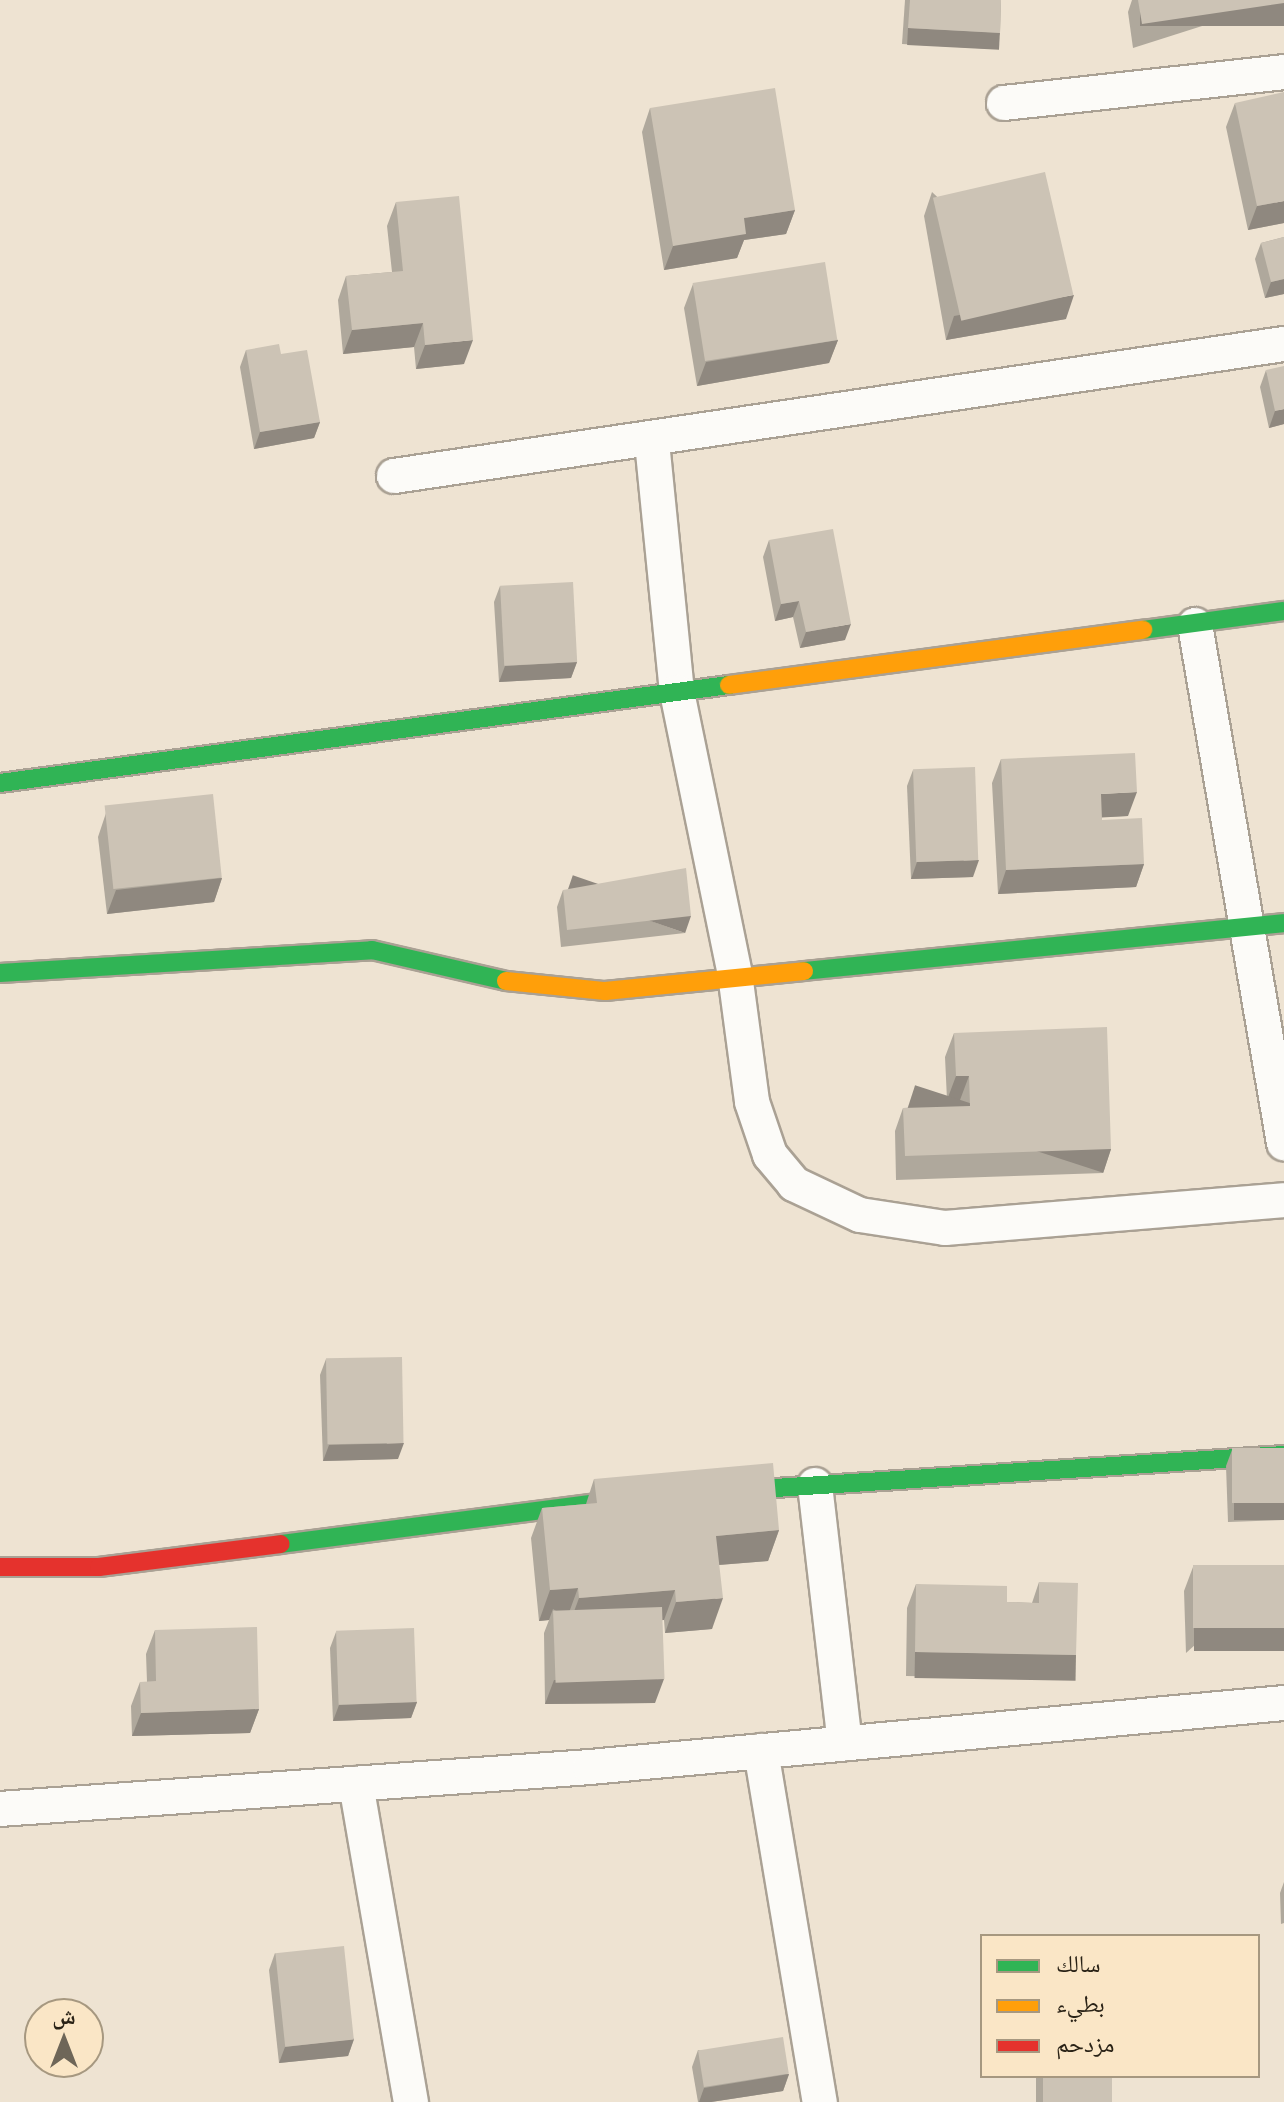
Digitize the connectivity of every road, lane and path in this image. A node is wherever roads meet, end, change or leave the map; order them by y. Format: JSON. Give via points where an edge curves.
{"nodes":[{"id":1,"x":1284,"y":72,"type":"edge"},
{"id":2,"x":1004,"y":103,"type":"dead end"},
{"id":3,"x":1284,"y":344,"type":"edge"},
{"id":4,"x":652,"y":442,"type":"junction"},
{"id":5,"x":394,"y":476,"type":"dead end"},
{"id":6,"x":1284,"y":611,"type":"edge"},
{"id":7,"x":1195,"y":625,"type":"junction"},
{"id":8,"x":677,"y":692,"type":"junction"},
{"id":9,"x":0,"y":783,"type":"edge"},
{"id":10,"x":1284,"y":923,"type":"edge"},
{"id":11,"x":1250,"y":929,"type":"junction"},
{"id":12,"x":0,"y":973,"type":"edge"},
{"id":13,"x":735,"y":974,"type":"junction"},
{"id":14,"x":1284,"y":1143,"type":"edge"},
{"id":15,"x":1284,"y":1200,"type":"edge"},
{"id":16,"x":1284,"y":1455,"type":"edge"},
{"id":17,"x":815,"y":1485,"type":"junction"},
{"id":18,"x":0,"y":1567,"type":"edge"},
{"id":19,"x":1284,"y":1703,"type":"edge"},
{"id":20,"x":845,"y":1743,"type":"junction"},
{"id":21,"x":761,"y":1751,"type":"junction"},
{"id":22,"x":356,"y":1784,"type":"junction"},
{"id":23,"x":0,"y":1809,"type":"edge"},
{"id":24,"x":411,"y":2102,"type":"edge"},
{"id":25,"x":820,"y":2102,"type":"edge"}],
"edges":[{"from":1,"to":2,"type":"street"},
{"from":3,"to":4,"type":"street"},
{"from":4,"to":5,"type":"street"},
{"from":4,"to":8,"type":"street"},
{"from":6,"to":7,"type":"street"},
{"from":7,"to":8,"type":"street"},
{"from":7,"to":11,"type":"street"},
{"from":8,"to":9,"type":"street"},
{"from":8,"to":13,"type":"street"},
{"from":10,"to":11,"type":"street"},
{"from":11,"to":13,"type":"street"},
{"from":11,"to":14,"type":"street"},
{"from":12,"to":13,"type":"street","via":[[372,950],[536,988],[605,991]]},
{"from":13,"to":15,"type":"street","via":[[752,1102],[770,1155],[794,1184],[860,1215],[945,1228]]},
{"from":16,"to":17,"type":"street"},
{"from":17,"to":18,"type":"street","via":[[480,1512],[330,1540],[99,1567]]},
{"from":17,"to":20,"type":"street"},
{"from":19,"to":20,"type":"street"},
{"from":20,"to":21,"type":"street"},
{"from":21,"to":22,"type":"street"},
{"from":21,"to":25,"type":"street"},
{"from":22,"to":23,"type":"street"},
{"from":22,"to":24,"type":"street"}]}
